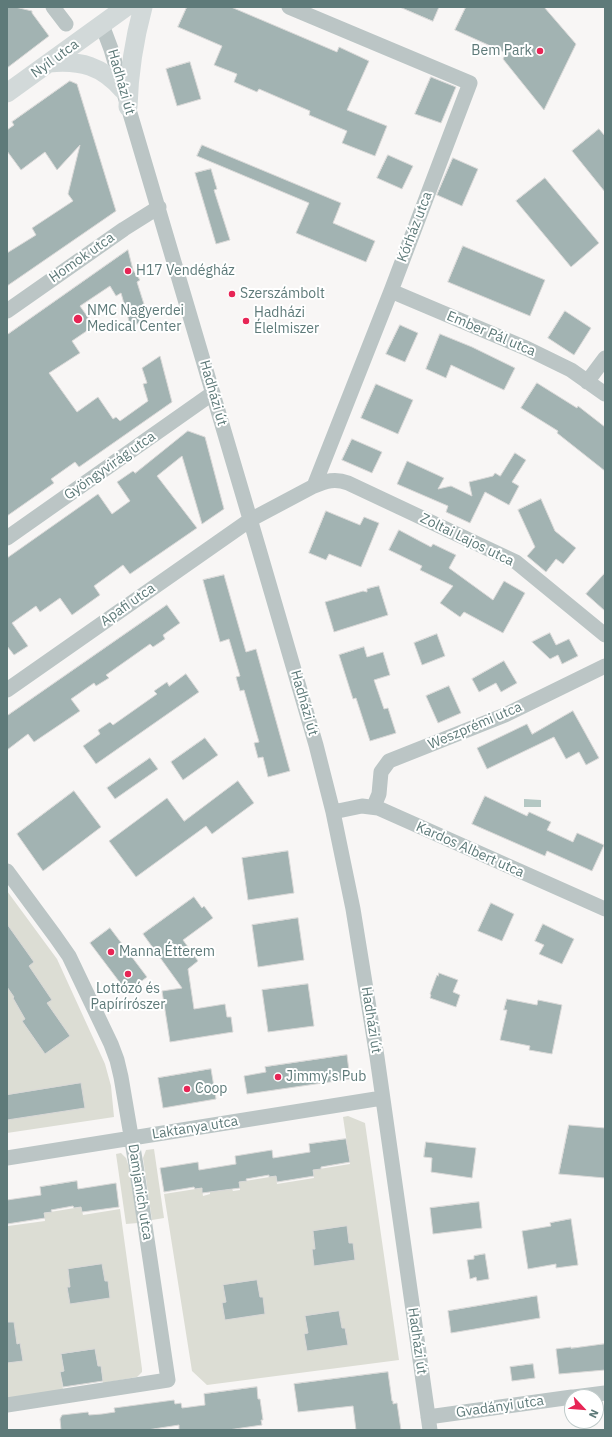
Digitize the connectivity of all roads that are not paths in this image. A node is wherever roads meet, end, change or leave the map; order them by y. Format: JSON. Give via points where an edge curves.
{"nodes":[{"id":1,"x":52,"y":7,"type":"edge"},
{"id":2,"x":126,"y":7,"type":"edge"},
{"id":3,"x":143,"y":7,"type":"edge"},
{"id":4,"x":289,"y":7,"type":"edge"},
{"id":5,"x":66,"y":24,"type":"dead end"},
{"id":6,"x":102,"y":25,"type":"junction"},
{"id":7,"x":49,"y":63,"type":"junction"},
{"id":8,"x":7,"y":93,"type":"edge"},
{"id":9,"x":125,"y":98,"type":"junction"},
{"id":10,"x":159,"y":207,"type":"junction"},
{"id":11,"x":391,"y":291,"type":"junction"},
{"id":12,"x":7,"y":311,"type":"edge"},
{"id":13,"x":605,"y":358,"type":"edge"},
{"id":14,"x":588,"y":382,"type":"junction"},
{"id":15,"x":213,"y":393,"type":"junction"},
{"id":16,"x":605,"y":394,"type":"edge"},
{"id":17,"x":314,"y":486,"type":"junction"},
{"id":18,"x":250,"y":520,"type":"junction"},
{"id":19,"x":7,"y":538,"type":"edge"},
{"id":20,"x":605,"y":635,"type":"edge"},
{"id":21,"x":605,"y":666,"type":"edge"},
{"id":22,"x":7,"y":690,"type":"edge"},
{"id":23,"x":374,"y":806,"type":"junction"},
{"id":24,"x":333,"y":812,"type":"junction"},
{"id":25,"x":7,"y":871,"type":"edge"},
{"id":26,"x":605,"y":909,"type":"edge"},
{"id":27,"x":382,"y":1098,"type":"junction"},
{"id":28,"x":132,"y":1139,"type":"junction"},
{"id":29,"x":7,"y":1158,"type":"edge"},
{"id":30,"x":564,"y":1399,"type":"edge"},
{"id":31,"x":7,"y":1405,"type":"edge"},
{"id":32,"x":429,"y":1423,"type":"edge"}],
"edges":[{"from":1,"to":5,"type":"street"},
{"from":2,"to":6,"type":"main road"},
{"from":3,"to":9,"type":"main road"},
{"from":4,"to":11,"type":"street","name":"Kórház utca","via":[[470,83]]},
{"from":6,"to":7,"type":"main road","name":"Nyíl utca"},
{"from":6,"to":9,"type":"street","name":"Hadházi út"},
{"from":7,"to":8,"type":"main road","name":"Nyíl utca"},
{"from":7,"to":9,"type":"main road","via":[[70,62],[88,65],[109,76]]},
{"from":9,"to":10,"type":"street","name":"Hadházi út"},
{"from":10,"to":12,"type":"street","name":"Homok utca"},
{"from":10,"to":15,"type":"street","name":"Hadházi út"},
{"from":11,"to":14,"type":"street","name":"Ember Pál utca","via":[[528,349],[571,370]]},
{"from":11,"to":17,"type":"street","name":"Kórház utca"},
{"from":13,"to":14,"type":"street"},
{"from":14,"to":16,"type":"street","name":"Ember Pál utca"},
{"from":15,"to":18,"type":"street","name":"Hadházi út"},
{"from":15,"to":19,"type":"street","name":"Gyöngyvirág utca"},
{"from":17,"to":18,"type":"street"},
{"from":17,"to":20,"type":"street","name":"Zoltai Lajos utca","via":[[332,480],[348,483],[516,562]]},
{"from":18,"to":22,"type":"street","name":"Apafi utca"},
{"from":18,"to":24,"type":"street","name":"Hadházi út"},
{"from":21,"to":23,"type":"street","name":"Weszprémi utca","via":[[505,715],[389,762],[381,772],[379,794]]},
{"from":23,"to":24,"type":"street","name":"Kardos Albert utca"},
{"from":23,"to":26,"type":"street","name":"Kardos Albert utca"},
{"from":24,"to":27,"type":"street","name":"Hadházi út","via":[[353,909]]},
{"from":25,"to":28,"type":"street","name":"Damjanich utca","via":[[69,956],[111,1044],[119,1068]]},
{"from":27,"to":28,"type":"street","name":"Laktanya utca"},
{"from":27,"to":32,"type":"street","name":"Hadházi út"},
{"from":28,"to":29,"type":"street","name":"Laktanya utca"},
{"from":28,"to":31,"type":"street","name":"Damjanich utca","via":[[168,1380]]},
{"from":30,"to":32,"type":"street","name":"Gvadányi utca"}]}
